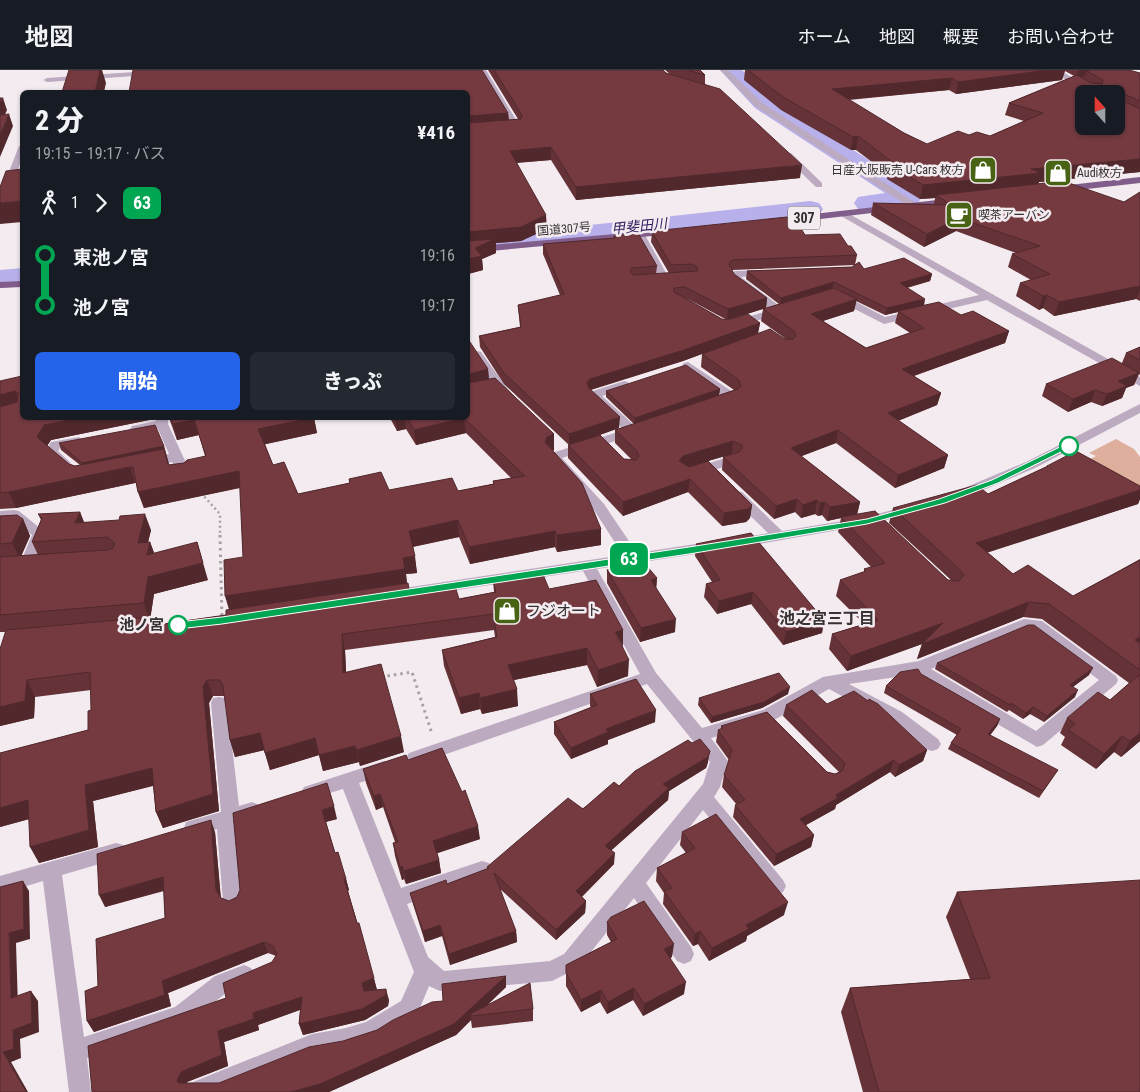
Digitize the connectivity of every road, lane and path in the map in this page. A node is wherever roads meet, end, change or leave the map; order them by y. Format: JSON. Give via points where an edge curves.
{"nodes":[{"id":1,"x":51,"y":70,"type":"edge"},
{"id":2,"x":194,"y":70,"type":"edge"},
{"id":3,"x":482,"y":70,"type":"edge"},
{"id":4,"x":724,"y":70,"type":"edge"},
{"id":5,"x":1055,"y":70,"type":"edge"},
{"id":6,"x":1079,"y":85,"type":"edge"},
{"id":7,"x":470,"y":132,"type":"edge"},
{"id":8,"x":785,"y":152,"type":"edge"},
{"id":9,"x":18,"y":170,"type":"edge"},
{"id":10,"x":1140,"y":180,"type":"edge"},
{"id":11,"x":819,"y":185,"type":"dead end"},
{"id":12,"x":1052,"y":190,"type":"edge"},
{"id":13,"x":963,"y":200,"type":"edge"},
{"id":14,"x":906,"y":201,"type":"junction"},
{"id":15,"x":0,"y":207,"type":"edge"},
{"id":16,"x":844,"y":214,"type":"junction"},
{"id":17,"x":757,"y":223,"type":"edge"},
{"id":18,"x":679,"y":231,"type":"edge"},
{"id":19,"x":640,"y":235,"type":"junction"},
{"id":20,"x":470,"y":250,"type":"edge"},
{"id":21,"x":780,"y":272,"type":"edge"},
{"id":22,"x":665,"y":280,"type":"edge"},
{"id":23,"x":20,"y":284,"type":"edge"},
{"id":24,"x":0,"y":286,"type":"edge"},
{"id":25,"x":830,"y":291,"type":"edge"},
{"id":26,"x":989,"y":296,"type":"junction"},
{"id":27,"x":797,"y":305,"type":"edge"},
{"id":28,"x":779,"y":311,"type":"junction"},
{"id":29,"x":750,"y":320,"type":"junction"},
{"id":30,"x":726,"y":326,"type":"edge"},
{"id":31,"x":764,"y":330,"type":"edge"},
{"id":32,"x":472,"y":355,"type":"edge"},
{"id":33,"x":706,"y":358,"type":"edge"},
{"id":34,"x":1140,"y":382,"type":"edge"},
{"id":35,"x":631,"y":383,"type":"edge"},
{"id":36,"x":498,"y":387,"type":"junction"},
{"id":37,"x":483,"y":390,"type":"edge"},
{"id":38,"x":512,"y":400,"type":"edge"},
{"id":39,"x":705,"y":406,"type":"edge"},
{"id":40,"x":1140,"y":408,"type":"edge"},
{"id":41,"x":162,"y":421,"type":"edge"},
{"id":42,"x":123,"y":432,"type":"edge"},
{"id":43,"x":94,"y":438,"type":"edge"},
{"id":44,"x":554,"y":440,"type":"edge"},
{"id":45,"x":567,"y":453,"type":"junction"},
{"id":46,"x":175,"y":457,"type":"junction"},
{"id":47,"x":732,"y":460,"type":"edge"},
{"id":48,"x":138,"y":464,"type":"edge"},
{"id":49,"x":709,"y":468,"type":"junction"},
{"id":50,"x":74,"y":470,"type":"edge"},
{"id":51,"x":184,"y":474,"type":"joint"},
{"id":52,"x":688,"y":474,"type":"edge"},
{"id":53,"x":951,"y":498,"type":"edge"},
{"id":54,"x":923,"y":506,"type":"edge"},
{"id":55,"x":0,"y":515,"type":"edge"},
{"id":56,"x":875,"y":519,"type":"junction"},
{"id":57,"x":889,"y":532,"type":"edge"},
{"id":58,"x":779,"y":536,"type":"junction"},
{"id":59,"x":633,"y":559,"type":"junction"},
{"id":60,"x":45,"y":564,"type":"edge"},
{"id":61,"x":587,"y":565,"type":"junction"},
{"id":62,"x":26,"y":566,"type":"junction"},
{"id":63,"x":9,"y":567,"type":"edge"},
{"id":64,"x":380,"y":596,"type":"edge"},
{"id":65,"x":222,"y":621,"type":"edge"},
{"id":66,"x":920,"y":667,"type":"junction"},
{"id":67,"x":650,"y":677,"type":"junction"},
{"id":68,"x":374,"y":678,"type":"edge"},
{"id":69,"x":829,"y":681,"type":"junction"},
{"id":70,"x":219,"y":703,"type":"dead end"},
{"id":71,"x":768,"y":715,"type":"junction"},
{"id":72,"x":782,"y":729,"type":"edge"},
{"id":73,"x":699,"y":735,"type":"junction"},
{"id":74,"x":932,"y":744,"type":"dead end"},
{"id":75,"x":437,"y":750,"type":"junction"},
{"id":76,"x":349,"y":780,"type":"junction"},
{"id":77,"x":294,"y":797,"type":"edge"},
{"id":78,"x":703,"y":797,"type":"junction"},
{"id":79,"x":267,"y":805,"type":"edge"},
{"id":80,"x":228,"y":817,"type":"junction"},
{"id":81,"x":179,"y":832,"type":"edge"},
{"id":82,"x":134,"y":846,"type":"edge"},
{"id":83,"x":482,"y":869,"type":"edge"},
{"id":84,"x":52,"y":871,"type":"junction"},
{"id":85,"x":634,"y":882,"type":"junction"},
{"id":86,"x":0,"y":885,"type":"edge"},
{"id":87,"x":776,"y":886,"type":"edge"},
{"id":88,"x":395,"y":899,"type":"junction"},
{"id":89,"x":233,"y":902,"type":"edge"},
{"id":90,"x":684,"y":954,"type":"dead end"},
{"id":91,"x":260,"y":969,"type":"edge"},
{"id":92,"x":426,"y":969,"type":"junction"},
{"id":93,"x":74,"y":1051,"type":"junction"},
{"id":94,"x":80,"y":1092,"type":"edge"},
{"id":95,"x":196,"y":1092,"type":"edge"}],
"edges":[{"from":1,"to":2,"type":"street","via":[[46,83]]},
{"from":3,"to":7,"type":"street","via":[[517,128]]},
{"from":4,"to":14,"type":"street","via":[[758,104]]},
{"from":5,"to":6,"type":"street"},
{"from":8,"to":11,"type":"street"},
{"from":9,"to":15,"type":"street"},
{"from":10,"to":12,"type":"highway"},
{"from":13,"to":14,"type":"highway","number":"307"},
{"from":14,"to":16,"type":"highway","number":"307"},
{"from":16,"to":17,"type":"highway","number":"307"},
{"from":16,"to":26,"type":"street"},
{"from":18,"to":19,"type":"highway","name":"国道307号"},
{"from":19,"to":20,"type":"highway","name":"国道307号"},
{"from":19,"to":22,"type":"street"},
{"from":21,"to":28,"type":"street","via":[[735,274],[738,281]]},
{"from":23,"to":24,"type":"highway"},
{"from":25,"to":26,"type":"street","via":[[884,320]]},
{"from":26,"to":34,"type":"street"},
{"from":27,"to":28,"type":"street"},
{"from":28,"to":29,"type":"street"},
{"from":29,"to":30,"type":"street"},
{"from":29,"to":31,"type":"street"},
{"from":32,"to":36,"type":"street"},
{"from":33,"to":39,"type":"street","via":[[683,366],[732,397]]},
{"from":35,"to":45,"type":"street","via":[[594,395],[637,430],[606,446]]},
{"from":36,"to":37,"type":"street"},
{"from":36,"to":38,"type":"street"},
{"from":40,"to":53,"type":"street","via":[[1003,478]]},
{"from":41,"to":42,"type":"street"},
{"from":41,"to":46,"type":"street"},
{"from":43,"to":50,"type":"street","via":[[56,445],[51,452]]},
{"from":44,"to":45,"type":"street"},
{"from":45,"to":59,"type":"street","via":[[554,458],[599,507]]},
{"from":46,"to":48,"type":"street"},
{"from":46,"to":51,"type":"street"},
{"from":47,"to":49,"type":"street"},
{"from":49,"to":52,"type":"street"},
{"from":49,"to":58,"type":"street"},
{"from":51,"to":65,"type":"path","via":[[220,514]]},
{"from":54,"to":56,"type":"street"},
{"from":55,"to":62,"type":"street","via":[[14,514],[40,534]]},
{"from":56,"to":57,"type":"street"},
{"from":56,"to":58,"type":"street"},
{"from":58,"to":59,"type":"street"},
{"from":59,"to":61,"type":"street"},
{"from":60,"to":62,"type":"street"},
{"from":61,"to":64,"type":"street"},
{"from":61,"to":67,"type":"street"},
{"from":62,"to":63,"type":"street"},
{"from":66,"to":66,"type":"street","via":[[1024,624],[1036,625],[1110,680],[1037,740],[926,675]]},
{"from":66,"to":69,"type":"street"},
{"from":67,"to":73,"type":"street"},
{"from":67,"to":75,"type":"street"},
{"from":68,"to":75,"type":"path","via":[[412,672]]},
{"from":69,"to":71,"type":"street"},
{"from":69,"to":74,"type":"street","via":[[896,717]]},
{"from":70,"to":80,"type":"street"},
{"from":71,"to":72,"type":"street"},
{"from":71,"to":73,"type":"street"},
{"from":73,"to":78,"type":"street","via":[[719,761],[711,787]]},
{"from":75,"to":76,"type":"street"},
{"from":76,"to":77,"type":"street"},
{"from":76,"to":88,"type":"street"},
{"from":78,"to":85,"type":"street"},
{"from":78,"to":87,"type":"street"},
{"from":79,"to":80,"type":"street"},
{"from":80,"to":81,"type":"street"},
{"from":80,"to":89,"type":"street"},
{"from":82,"to":84,"type":"street"},
{"from":83,"to":88,"type":"street"},
{"from":84,"to":86,"type":"street"},
{"from":84,"to":93,"type":"street"},
{"from":85,"to":90,"type":"street"},
{"from":85,"to":92,"type":"street","via":[[571,961],[552,971],[440,981]]},
{"from":88,"to":92,"type":"street","via":[[420,964]]},
{"from":91,"to":93,"type":"street","via":[[223,983],[181,1015]]},
{"from":92,"to":95,"type":"street","via":[[409,1008],[371,1031],[312,1045]]},
{"from":93,"to":94,"type":"street"}]}
